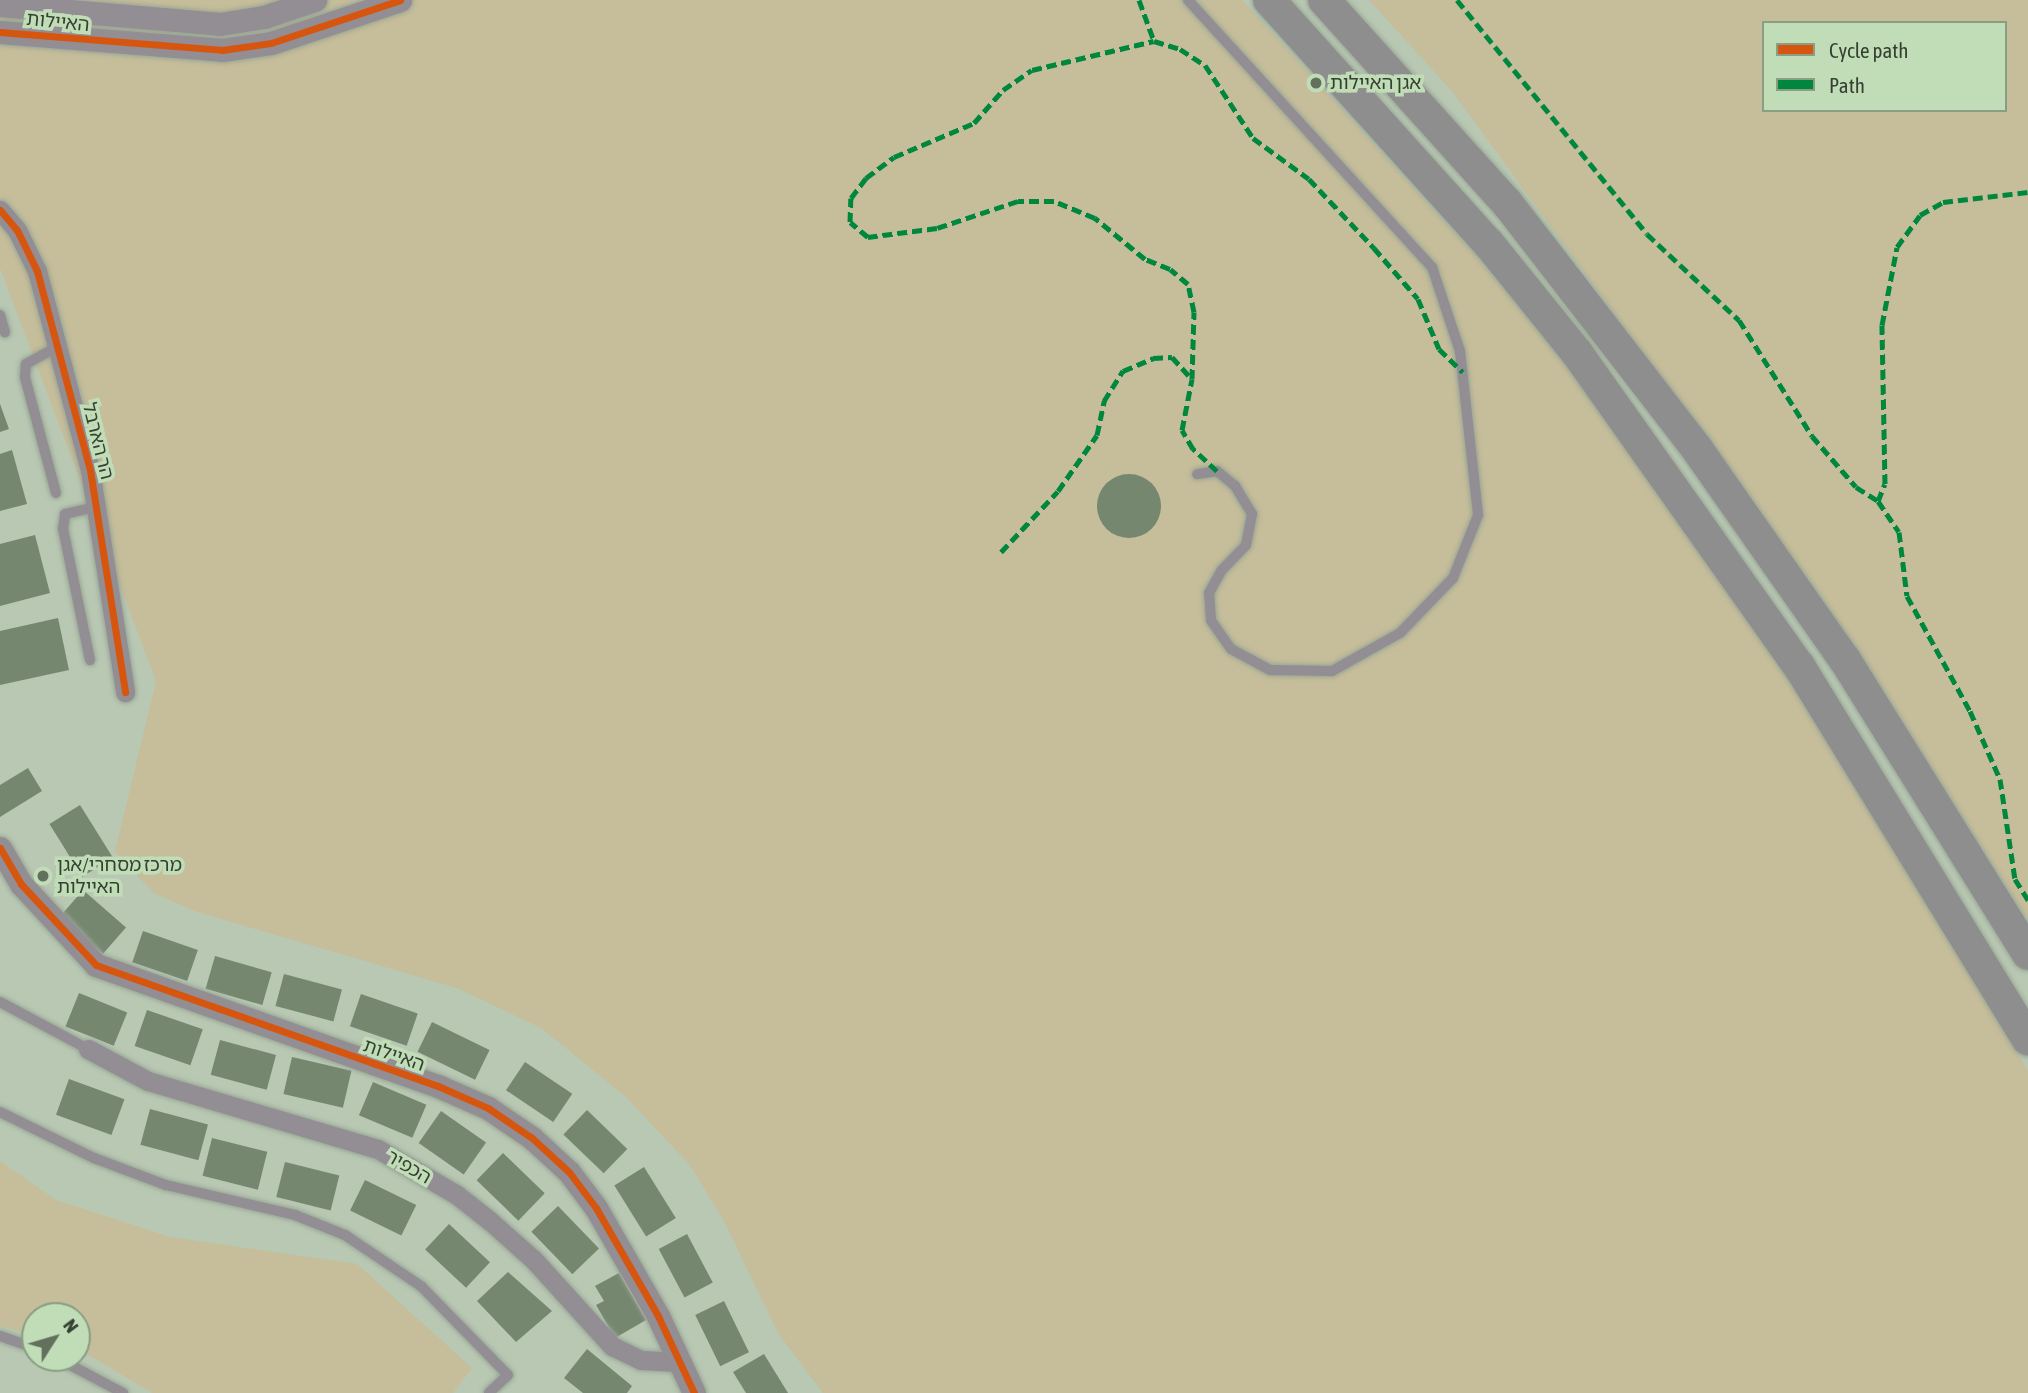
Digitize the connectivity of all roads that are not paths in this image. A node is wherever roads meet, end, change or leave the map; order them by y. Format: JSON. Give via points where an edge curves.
{"nodes":[{"id":1,"x":315,"y":0,"type":"edge"},
{"id":2,"x":400,"y":0,"type":"edge"},
{"id":3,"x":1188,"y":0,"type":"edge"},
{"id":4,"x":1269,"y":0,"type":"edge"},
{"id":5,"x":1324,"y":0,"type":"edge"},
{"id":6,"x":0,"y":5,"type":"edge"},
{"id":7,"x":0,"y":32,"type":"edge"},
{"id":8,"x":0,"y":210,"type":"edge"},
{"id":9,"x":0,"y":315,"type":"edge"},
{"id":10,"x":5,"y":332,"type":"dead end"},
{"id":11,"x":58,"y":346,"type":"junction"},
{"id":12,"x":1197,"y":474,"type":"dead end"},
{"id":13,"x":56,"y":493,"type":"dead end"},
{"id":14,"x":97,"y":507,"type":"junction"},
{"id":15,"x":90,"y":660,"type":"dead end"},
{"id":16,"x":125,"y":692,"type":"dead end"},
{"id":17,"x":0,"y":848,"type":"edge"},
{"id":18,"x":2028,"y":954,"type":"edge"},
{"id":19,"x":0,"y":1002,"type":"edge"},
{"id":20,"x":2028,"y":1039,"type":"edge"},
{"id":21,"x":88,"y":1049,"type":"joint"},
{"id":22,"x":0,"y":1112,"type":"edge"},
{"id":23,"x":0,"y":1336,"type":"edge"},
{"id":24,"x":21,"y":1343,"type":"edge"},
{"id":25,"x":679,"y":1362,"type":"junction"},
{"id":26,"x":83,"y":1372,"type":"edge"},
{"id":27,"x":123,"y":1393,"type":"edge"},
{"id":28,"x":489,"y":1393,"type":"edge"},
{"id":29,"x":694,"y":1393,"type":"edge"}],
"edges":[{"from":1,"to":6,"type":"street","name":"האיילות","via":[[264,17],[220,24]]},
{"from":2,"to":7,"type":"street","name":"האיילות","via":[[271,43],[222,50]]},
{"from":3,"to":12,"type":"lane","via":[[1432,267],[1460,351],[1478,515],[1453,578],[1400,633],[1332,671],[1270,670],[1231,649],[1211,620],[1209,593],[1221,571],[1246,545],[1252,514],[1235,486],[1217,471]]},
{"from":4,"to":20,"type":"highway","via":[[1480,233],[1577,353],[1799,666]]},
{"from":5,"to":18,"type":"highway","via":[[1507,203],[1698,449],[1844,660]]},
{"from":8,"to":11,"type":"street","name":"הר הארבל","via":[[17,230],[37,271]]},
{"from":9,"to":10,"type":"lane"},
{"from":11,"to":13,"type":"lane","via":[[26,364],[25,377]]},
{"from":11,"to":14,"type":"street","name":"הר הארבל"},
{"from":14,"to":15,"type":"lane","via":[[65,514],[63,529]]},
{"from":14,"to":16,"type":"street","name":"הר הארבל"},
{"from":17,"to":25,"type":"street","name":"האיילות","via":[[21,884],[96,965],[438,1086],[488,1108],[532,1138],[569,1172],[596,1208]]},
{"from":19,"to":21,"type":"lane"},
{"from":21,"to":25,"type":"street","name":"הכפיר","via":[[148,1081],[378,1149],[457,1195],[489,1221],[533,1259],[612,1346],[641,1360]]},
{"from":22,"to":28,"type":"lane","via":[[94,1158],[166,1185],[295,1215],[345,1235],[421,1286],[508,1375]]},
{"from":23,"to":24,"type":"lane"},
{"from":25,"to":29,"type":"street","name":"האיילות"},
{"from":26,"to":27,"type":"lane"}]}
